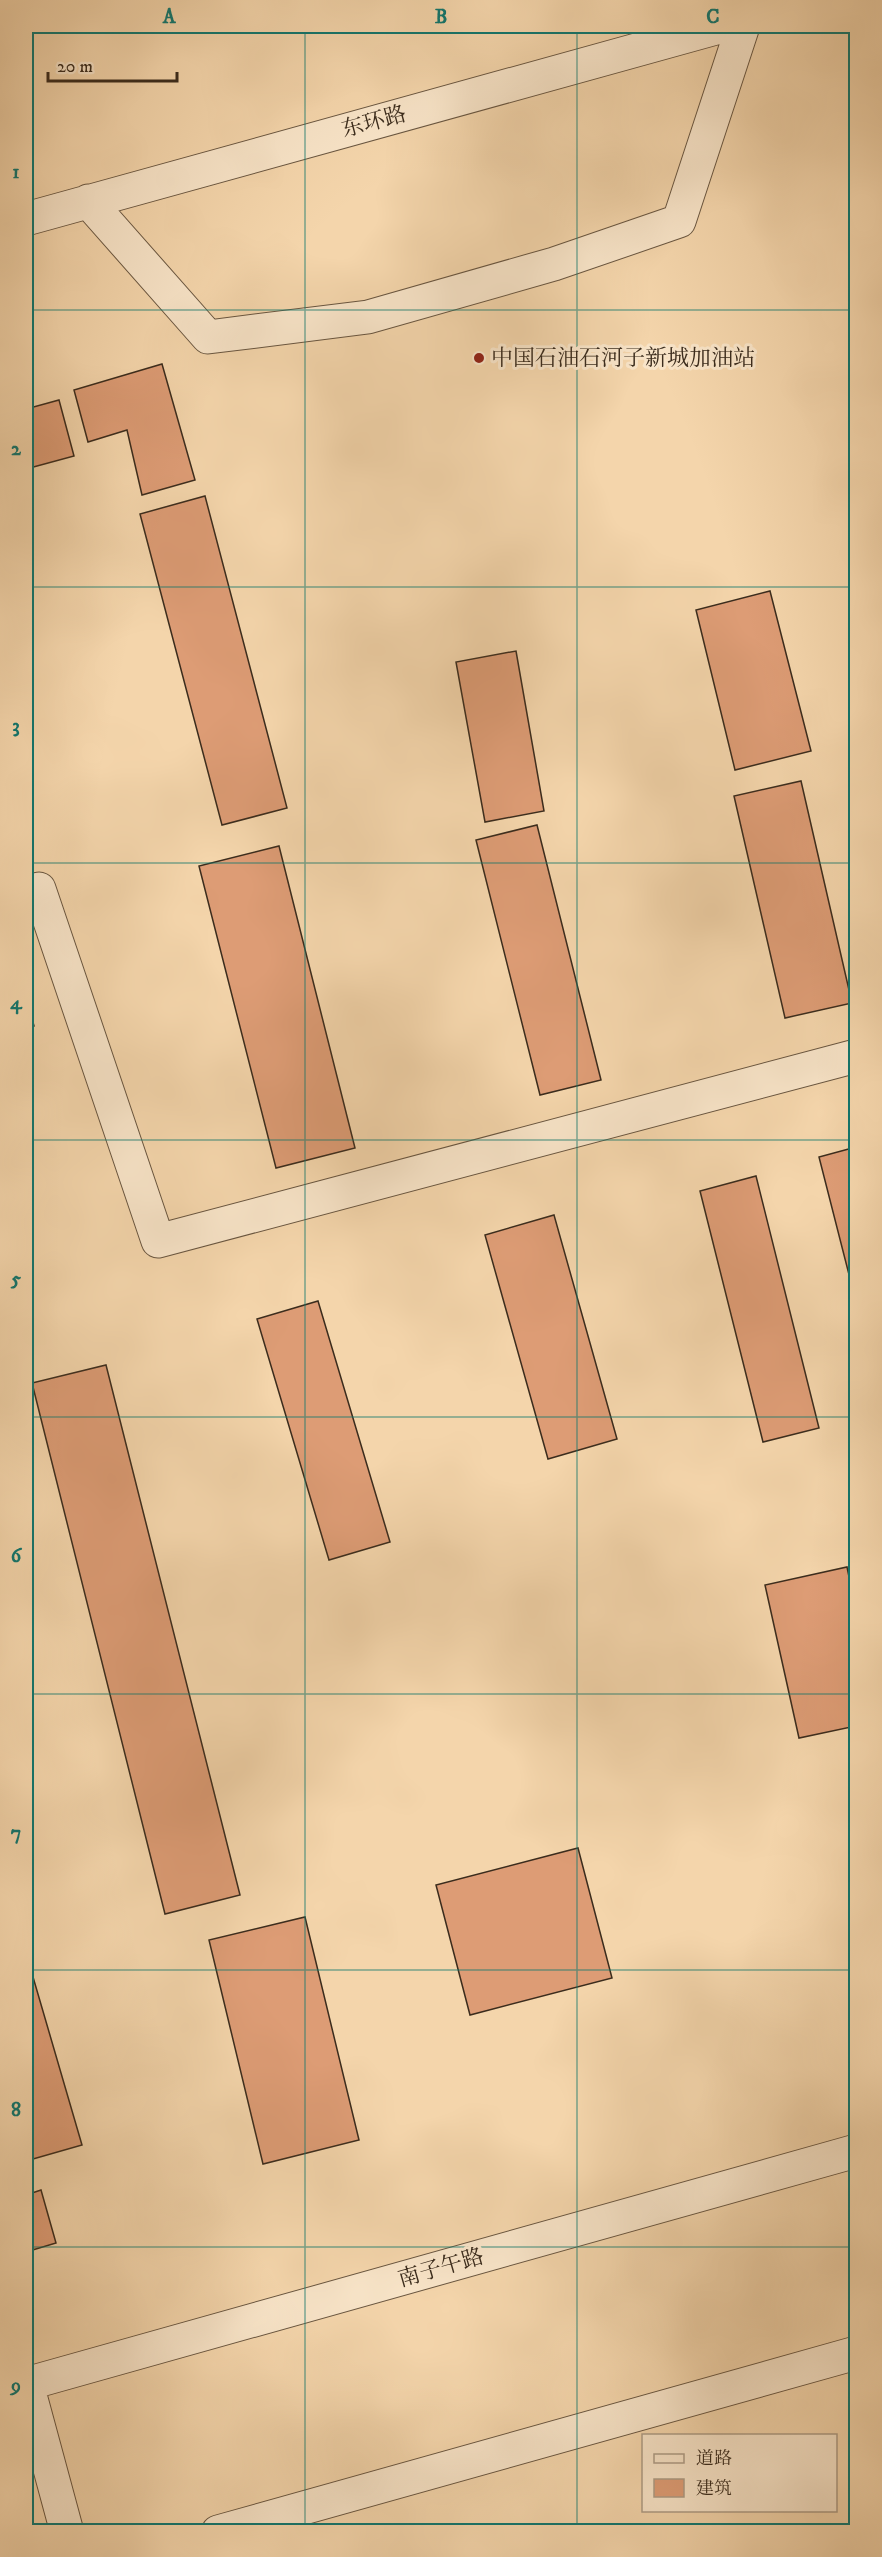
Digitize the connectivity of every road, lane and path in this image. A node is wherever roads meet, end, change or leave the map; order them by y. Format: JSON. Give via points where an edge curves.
{"nodes":[{"id":1,"x":723,"y":26,"type":"edge"},
{"id":2,"x":743,"y":26,"type":"edge"},
{"id":3,"x":88,"y":201,"type":"junction"},
{"id":4,"x":26,"y":219,"type":"edge"},
{"id":5,"x":26,"y":893,"type":"edge"},
{"id":6,"x":856,"y":1056,"type":"edge"},
{"id":7,"x":856,"y":2151,"type":"edge"},
{"id":8,"x":856,"y":2353,"type":"edge"},
{"id":9,"x":26,"y":2384,"type":"edge"},
{"id":10,"x":67,"y":2532,"type":"edge"},
{"id":11,"x":218,"y":2532,"type":"edge"}],
"edges":[{"from":1,"to":3,"type":"street","name":"东环路"},
{"from":2,"to":3,"type":"street","via":[[679,221],[554,264],[368,317],[208,337]]},
{"from":3,"to":4,"type":"street","name":"东环路"},
{"from":5,"to":6,"type":"street","via":[[39,889],[158,1241]]},
{"from":7,"to":9,"type":"street","name":"南子午路"},
{"from":8,"to":11,"type":"street"},
{"from":9,"to":10,"type":"street"}]}
